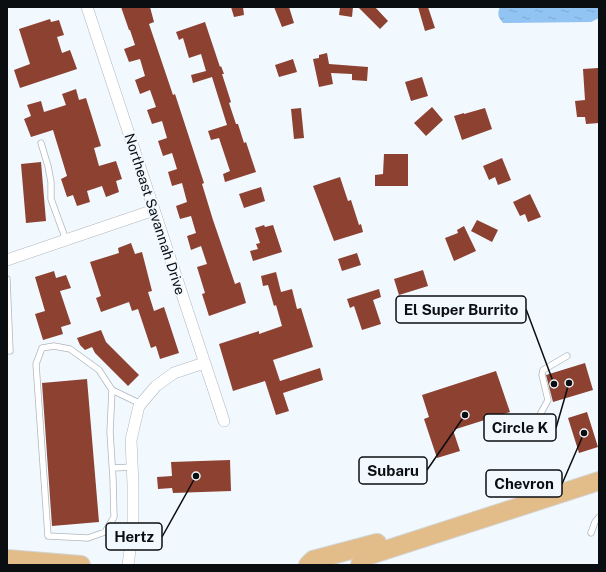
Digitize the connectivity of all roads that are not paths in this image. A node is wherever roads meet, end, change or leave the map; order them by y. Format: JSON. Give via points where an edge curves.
{"nodes":[{"id":1,"x":87,"y":7,"type":"edge"},
{"id":2,"x":41,"y":143,"type":"dead end"},
{"id":3,"x":154,"y":210,"type":"junction"},
{"id":4,"x":66,"y":240,"type":"junction"},
{"id":5,"x":7,"y":260,"type":"edge"},
{"id":6,"x":7,"y":279,"type":"edge"},
{"id":7,"x":7,"y":351,"type":"edge"},
{"id":8,"x":567,"y":356,"type":"dead end"},
{"id":9,"x":204,"y":363,"type":"junction"},
{"id":10,"x":112,"y":390,"type":"junction"},
{"id":11,"x":141,"y":404,"type":"junction"},
{"id":12,"x":224,"y":421,"type":"dead end"},
{"id":13,"x":536,"y":422,"type":"dead end"},
{"id":14,"x":133,"y":467,"type":"junction"},
{"id":15,"x":113,"y":468,"type":"junction"},
{"id":16,"x":599,"y":481,"type":"edge"},
{"id":17,"x":599,"y":517,"type":"edge"},
{"id":18,"x":591,"y":533,"type":"dead end"},
{"id":19,"x":7,"y":559,"type":"edge"},
{"id":20,"x":358,"y":560,"type":"edge"},
{"id":21,"x":81,"y":565,"type":"edge"},
{"id":22,"x":128,"y":565,"type":"edge"},
{"id":23,"x":308,"y":565,"type":"edge"},
{"id":24,"x":322,"y":565,"type":"edge"}],
"edges":[{"from":1,"to":3,"type":"street","name":"Northeast Savannah Drive"},
{"from":2,"to":4,"type":"lane","via":[[51,182],[51,199]]},
{"from":3,"to":4,"type":"street"},
{"from":3,"to":9,"type":"street","name":"Northeast Savannah Drive"},
{"from":4,"to":5,"type":"street"},
{"from":6,"to":7,"type":"lane","via":[[10,351]]},
{"from":8,"to":13,"type":"lane","via":[[543,370],[548,400]]},
{"from":9,"to":11,"type":"street","via":[[174,373],[156,386]]},
{"from":9,"to":12,"type":"street","name":"Northeast Savannah Drive"},
{"from":10,"to":11,"type":"lane"},
{"from":10,"to":15,"type":"lane","via":[[110,432]]},
{"from":10,"to":15,"type":"lane","via":[[99,370],[70,349],[54,346],[42,348],[36,364],[48,536],[88,538],[105,532],[114,517]]},
{"from":11,"to":14,"type":"street","via":[[132,440]]},
{"from":14,"to":15,"type":"lane"},
{"from":14,"to":22,"type":"street","via":[[133,528]]},
{"from":16,"to":20,"type":"main road"},
{"from":17,"to":18,"type":"lane"},
{"from":19,"to":21,"type":"main road"},
{"from":20,"to":23,"type":"main road","via":[[313,560]]},
{"from":20,"to":24,"type":"main road"}]}
